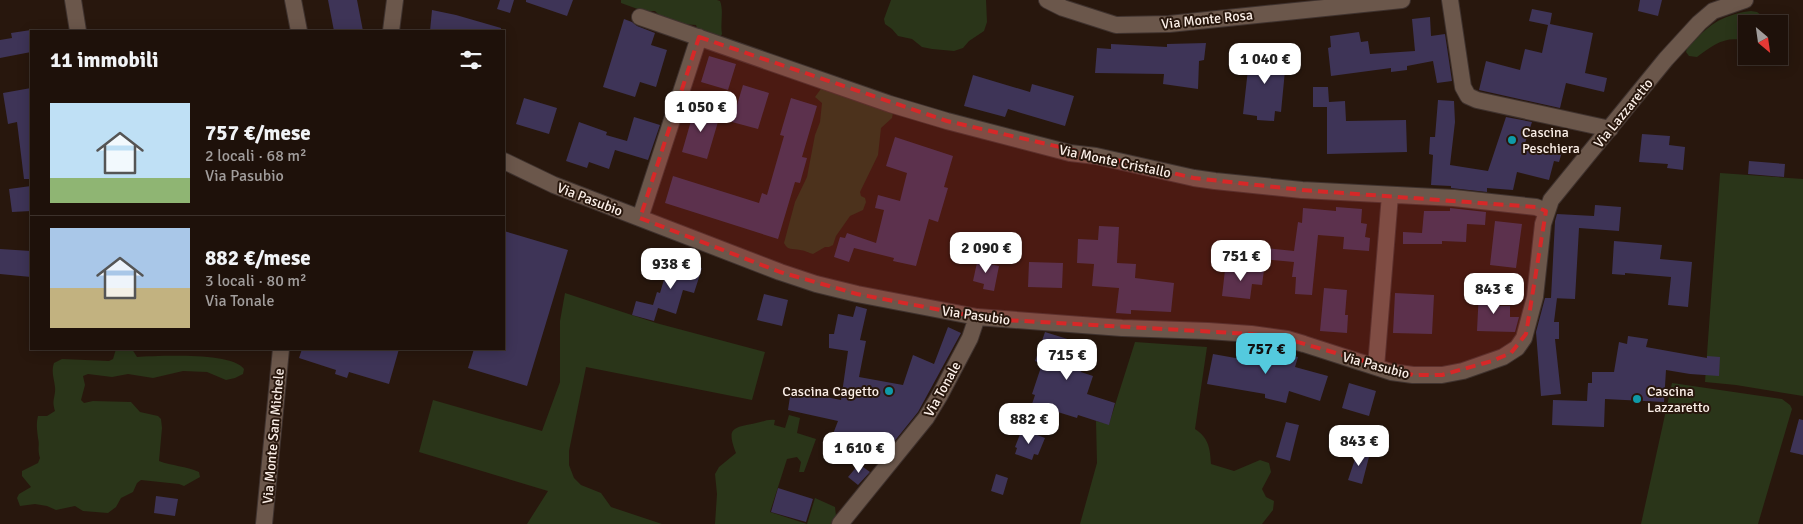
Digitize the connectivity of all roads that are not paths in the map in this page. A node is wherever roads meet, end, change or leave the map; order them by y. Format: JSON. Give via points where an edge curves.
{"nodes":[{"id":1,"x":73,"y":0,"type":"edge"},
{"id":2,"x":293,"y":0,"type":"edge"},
{"id":3,"x":395,"y":0,"type":"edge"},
{"id":4,"x":1047,"y":0,"type":"edge"},
{"id":5,"x":1402,"y":0,"type":"edge"},
{"id":6,"x":1450,"y":0,"type":"edge"},
{"id":7,"x":1745,"y":0,"type":"edge"},
{"id":8,"x":640,"y":17,"type":"dead end"},
{"id":9,"x":78,"y":30,"type":"edge"},
{"id":10,"x":299,"y":30,"type":"edge"},
{"id":11,"x":391,"y":30,"type":"edge"},
{"id":12,"x":699,"y":37,"type":"junction"},
{"id":13,"x":1610,"y":129,"type":"junction"},
{"id":14,"x":505,"y":160,"type":"edge"},
{"id":15,"x":1390,"y":195,"type":"junction"},
{"id":16,"x":1546,"y":211,"type":"junction"},
{"id":17,"x":640,"y":218,"type":"junction"},
{"id":18,"x":977,"y":317,"type":"junction"},
{"id":19,"x":1521,"y":342,"type":"joint"},
{"id":20,"x":281,"y":350,"type":"edge"},
{"id":21,"x":1376,"y":367,"type":"junction"},
{"id":22,"x":264,"y":524,"type":"edge"},
{"id":23,"x":840,"y":524,"type":"edge"}],
"edges":[{"from":1,"to":9,"type":"street"},
{"from":2,"to":10,"type":"street"},
{"from":3,"to":11,"type":"street"},
{"from":4,"to":5,"type":"street","name":"Via Monte Rosa","via":[[1116,25],[1170,24]]},
{"from":6,"to":13,"type":"street","via":[[1463,87],[1468,96]]},
{"from":7,"to":13,"type":"street","name":"Via Lazzaretto","via":[[1713,12],[1699,23]]},
{"from":8,"to":12,"type":"street","name":"Via Monte Cristallo"},
{"from":12,"to":15,"type":"street","name":"Via Monte Cristallo","via":[[890,104],[1070,152],[1215,181]]},
{"from":12,"to":17,"type":"street"},
{"from":13,"to":16,"type":"street","name":"Via Lazzaretto","via":[[1551,200]]},
{"from":14,"to":17,"type":"street","name":"Via Pasubio","via":[[554,185]]},
{"from":15,"to":16,"type":"street","name":"Via Monte Cristallo","via":[[1454,198],[1536,207]]},
{"from":15,"to":21,"type":"street"},
{"from":16,"to":19,"type":"street","name":"Via Lazzaretto","via":[[1535,297],[1528,330]]},
{"from":17,"to":18,"type":"street","name":"Via Pasubio","via":[[816,284]]},
{"from":18,"to":21,"type":"street","name":"Via Pasubio","via":[[1251,334],[1287,339]]},
{"from":18,"to":23,"type":"street","name":"Via Tonale","via":[[970,338],[926,418]]},
{"from":19,"to":21,"type":"street","name":"Via Pasubio","via":[[1511,353],[1442,375],[1413,375]]},
{"from":20,"to":22,"type":"street","name":"Via Monte San Michele"}]}
